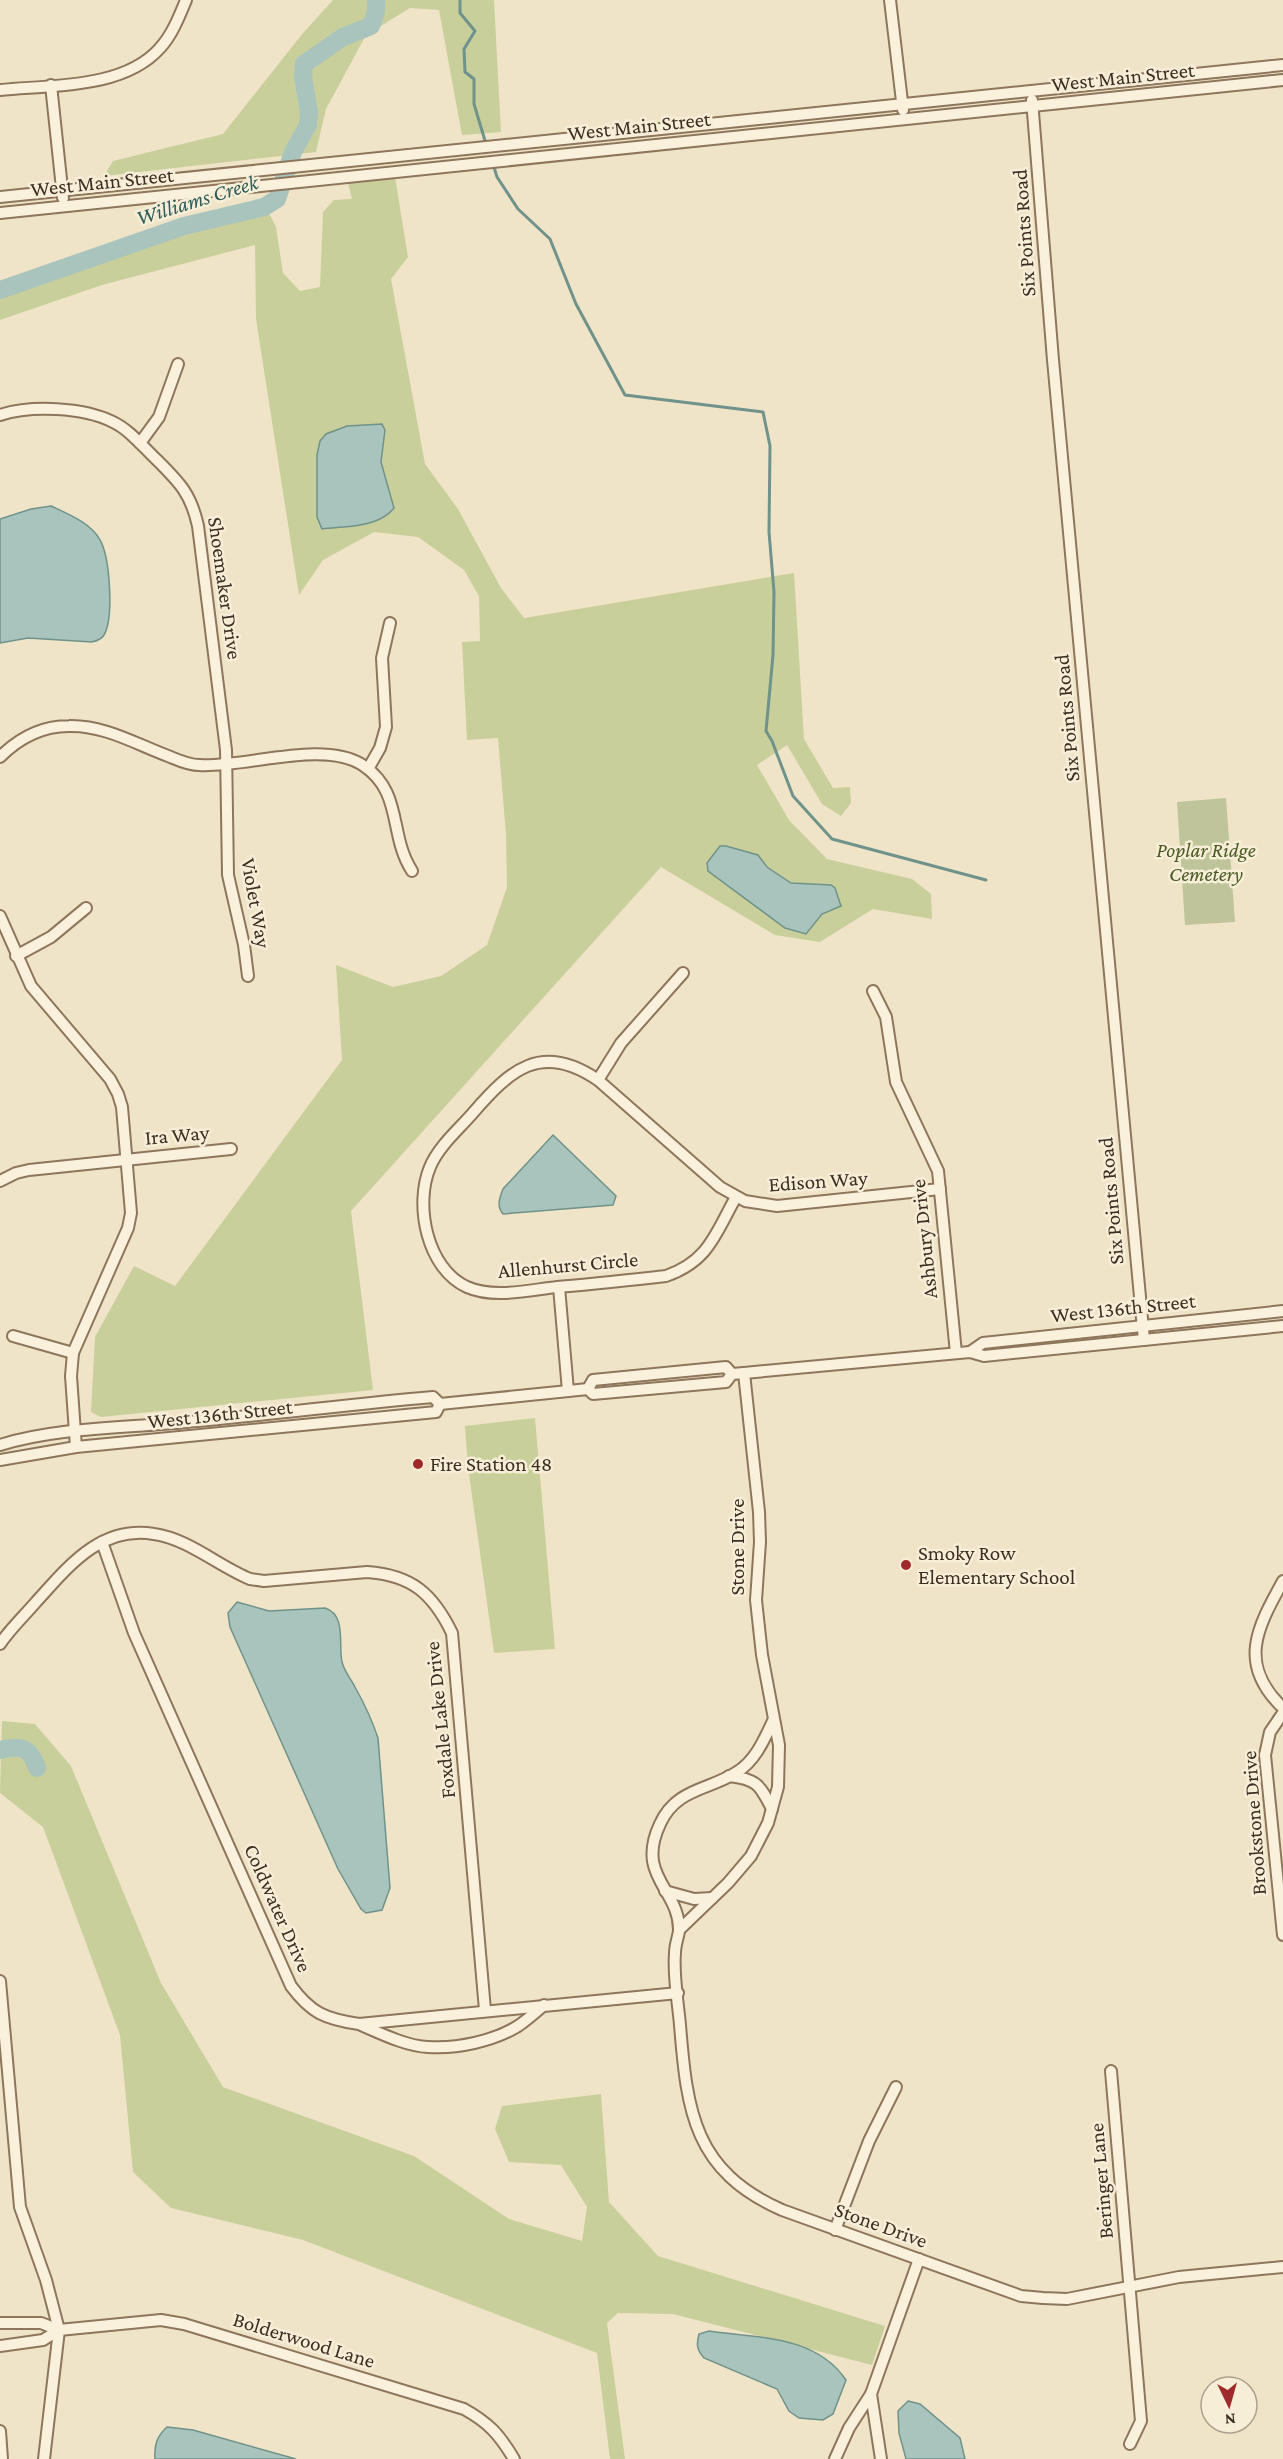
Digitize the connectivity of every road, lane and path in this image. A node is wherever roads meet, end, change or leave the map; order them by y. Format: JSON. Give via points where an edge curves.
{"nodes":[{"id":1,"x":186,"y":0,"type":"edge"},
{"id":2,"x":890,"y":0,"type":"edge"},
{"id":3,"x":1283,"y":66,"type":"edge"},
{"id":4,"x":1283,"y":81,"type":"edge"},
{"id":5,"x":51,"y":85,"type":"junction"},
{"id":6,"x":0,"y":90,"type":"edge"},
{"id":7,"x":1031,"y":91,"type":"junction"},
{"id":8,"x":902,"y":104,"type":"junction"},
{"id":9,"x":1033,"y":106,"type":"junction"},
{"id":10,"x":904,"y":120,"type":"junction"},
{"id":11,"x":62,"y":191,"type":"junction"},
{"id":12,"x":0,"y":197,"type":"edge"},
{"id":13,"x":64,"y":206,"type":"junction"},
{"id":14,"x":0,"y":213,"type":"edge"},
{"id":15,"x":178,"y":364,"type":"dead end"},
{"id":16,"x":0,"y":416,"type":"edge"},
{"id":17,"x":140,"y":443,"type":"junction"},
{"id":18,"x":390,"y":623,"type":"dead end"},
{"id":19,"x":0,"y":757,"type":"edge"},
{"id":20,"x":226,"y":764,"type":"junction"},
{"id":21,"x":368,"y":769,"type":"junction"},
{"id":22,"x":412,"y":871,"type":"dead end"},
{"id":23,"x":86,"y":908,"type":"dead end"},
{"id":24,"x":0,"y":916,"type":"edge"},
{"id":25,"x":16,"y":956,"type":"junction"},
{"id":26,"x":683,"y":973,"type":"dead end"},
{"id":27,"x":248,"y":976,"type":"dead end"},
{"id":28,"x":873,"y":990,"type":"dead end"},
{"id":29,"x":598,"y":1080,"type":"junction"},
{"id":30,"x":231,"y":1149,"type":"dead end"},
{"id":31,"x":127,"y":1159,"type":"junction"},
{"id":32,"x":0,"y":1181,"type":"edge"},
{"id":33,"x":940,"y":1189,"type":"junction"},
{"id":34,"x":736,"y":1197,"type":"junction"},
{"id":35,"x":559,"y":1287,"type":"junction"},
{"id":36,"x":1283,"y":1311,"type":"edge"},
{"id":37,"x":1143,"y":1325,"type":"junction"},
{"id":38,"x":1283,"y":1326,"type":"edge"},
{"id":39,"x":13,"y":1336,"type":"dead end"},
{"id":40,"x":1144,"y":1340,"type":"junction"},
{"id":41,"x":970,"y":1352,"type":"junction"},
{"id":42,"x":73,"y":1353,"type":"junction"},
{"id":43,"x":956,"y":1353,"type":"junction"},
{"id":44,"x":738,"y":1374,"type":"junction"},
{"id":45,"x":568,"y":1391,"type":"junction"},
{"id":46,"x":441,"y":1404,"type":"junction"},
{"id":47,"x":75,"y":1432,"type":"junction"},
{"id":48,"x":0,"y":1445,"type":"edge"},
{"id":49,"x":76,"y":1448,"type":"junction"},
{"id":50,"x":0,"y":1460,"type":"edge"},
{"id":51,"x":102,"y":1542,"type":"junction"},
{"id":52,"x":1283,"y":1581,"type":"edge"},
{"id":53,"x":0,"y":1644,"type":"edge"},
{"id":54,"x":1283,"y":1708,"type":"edge"},
{"id":55,"x":1283,"y":1713,"type":"edge"},
{"id":56,"x":773,"y":1721,"type":"junction"},
{"id":57,"x":729,"y":1776,"type":"junction"},
{"id":58,"x":772,"y":1809,"type":"junction"},
{"id":59,"x":1279,"y":1860,"type":"edge"},
{"id":60,"x":665,"y":1891,"type":"junction"},
{"id":61,"x":712,"y":1898,"type":"junction"},
{"id":62,"x":679,"y":1930,"type":"junction"},
{"id":63,"x":1283,"y":1935,"type":"edge"},
{"id":64,"x":0,"y":1981,"type":"edge"},
{"id":65,"x":678,"y":1993,"type":"junction"},
{"id":66,"x":544,"y":2005,"type":"junction"},
{"id":67,"x":485,"y":2010,"type":"junction"},
{"id":68,"x":359,"y":2024,"type":"junction"},
{"id":69,"x":1111,"y":2071,"type":"dead end"},
{"id":70,"x":896,"y":2087,"type":"dead end"},
{"id":71,"x":835,"y":2230,"type":"junction"},
{"id":72,"x":919,"y":2259,"type":"junction"},
{"id":73,"x":1283,"y":2267,"type":"edge"},
{"id":74,"x":1130,"y":2287,"type":"junction"},
{"id":75,"x":0,"y":2323,"type":"edge"},
{"id":76,"x":59,"y":2330,"type":"junction"},
{"id":77,"x":0,"y":2346,"type":"edge"},
{"id":78,"x":871,"y":2394,"type":"junction"},
{"id":79,"x":0,"y":2431,"type":"edge"},
{"id":80,"x":1130,"y":2445,"type":"dead end"},
{"id":81,"x":2,"y":2459,"type":"edge"},
{"id":82,"x":44,"y":2459,"type":"edge"},
{"id":83,"x":514,"y":2459,"type":"edge"},
{"id":84,"x":835,"y":2459,"type":"edge"},
{"id":85,"x":881,"y":2459,"type":"edge"}],
"edges":[{"from":1,"to":5,"type":"street","via":[[166,40],[143,64],[107,79]]},
{"from":2,"to":8,"type":"street"},
{"from":3,"to":7,"type":"street","name":"West Main Street"},
{"from":4,"to":9,"type":"street","name":"West Main Street"},
{"from":5,"to":6,"type":"street"},
{"from":5,"to":11,"type":"street"},
{"from":7,"to":8,"type":"street","name":"West Main Street"},
{"from":7,"to":9,"type":"street","name":"Six Points Road"},
{"from":8,"to":10,"type":"street"},
{"from":8,"to":11,"type":"street","name":"West Main Street"},
{"from":9,"to":10,"type":"street","name":"West Main Street"},
{"from":9,"to":37,"type":"street","name":"Six Points Road"},
{"from":10,"to":13,"type":"street","name":"West Main Street"},
{"from":11,"to":12,"type":"street","name":"West Main Street"},
{"from":11,"to":13,"type":"street"},
{"from":13,"to":14,"type":"street","name":"West Main Street"},
{"from":15,"to":17,"type":"street","via":[[159,417]]},
{"from":16,"to":17,"type":"street","name":"Shoemaker Drive","via":[[36,408],[89,414],[113,422]]},
{"from":17,"to":20,"type":"street","name":"Shoemaker Drive","via":[[178,480],[194,508]]},
{"from":18,"to":21,"type":"street","via":[[382,658],[386,727]]},
{"from":19,"to":20,"type":"street","via":[[32,734],[49,728],[84,726],[192,765]]},
{"from":20,"to":21,"type":"street","via":[[326,754],[348,758]]},
{"from":20,"to":27,"type":"street","name":"Violet Way","via":[[228,875]]},
{"from":21,"to":22,"type":"street","via":[[381,781],[391,799],[399,844]]},
{"from":23,"to":25,"type":"street","via":[[51,938]]},
{"from":24,"to":25,"type":"street"},
{"from":25,"to":31,"type":"street","via":[[31,987],[110,1079],[118,1094]]},
{"from":26,"to":29,"type":"street","via":[[621,1043]]},
{"from":28,"to":33,"type":"street","name":"Ashbury Drive","via":[[886,1017],[896,1082],[934,1159]]},
{"from":29,"to":34,"type":"street","name":"Edison Way"},
{"from":29,"to":35,"type":"street","name":"Allenhurst Circle","via":[[566,1064],[548,1062],[512,1074],[498,1084],[436,1155],[425,1183],[428,1238],[432,1251],[453,1278],[485,1292]]},
{"from":30,"to":31,"type":"street","name":"Ira Way"},
{"from":31,"to":32,"type":"street","name":"Ira Way","via":[[29,1170]]},
{"from":31,"to":42,"type":"street","via":[[131,1213],[128,1228]]},
{"from":33,"to":34,"type":"street","name":"Edison Way","via":[[777,1206]]},
{"from":33,"to":43,"type":"street","name":"Ashbury Drive"},
{"from":34,"to":35,"type":"street","name":"Allenhurst Circle","via":[[704,1252],[680,1271],[666,1276]]},
{"from":35,"to":45,"type":"street"},
{"from":36,"to":37,"type":"street","name":"West 136th Street"},
{"from":37,"to":40,"type":"street","name":"Six Points Road"},
{"from":37,"to":41,"type":"street","name":"West 136th Street","via":[[983,1343]]},
{"from":38,"to":40,"type":"street","name":"West 136th Street"},
{"from":39,"to":42,"type":"street"},
{"from":40,"to":41,"type":"street","name":"West 136th Street","via":[[984,1356]]},
{"from":41,"to":43,"type":"street","name":"West 136th Street"},
{"from":42,"to":47,"type":"street"},
{"from":43,"to":44,"type":"street","name":"West 136th Street"},
{"from":44,"to":45,"type":"street","name":"West 136th Street","via":[[726,1382],[593,1395],[588,1389]]},
{"from":44,"to":56,"type":"street","name":"Stone Drive","via":[[759,1512],[756,1600]]},
{"from":45,"to":46,"type":"street","name":"West 136th Street"},
{"from":46,"to":47,"type":"street","name":"West 136th Street","via":[[433,1397]]},
{"from":46,"to":49,"type":"street","name":"West 136th Street","via":[[435,1412]]},
{"from":47,"to":48,"type":"street","name":"West 136th Street"},
{"from":47,"to":49,"type":"street"},
{"from":49,"to":50,"type":"street","name":"West 136th Street"},
{"from":51,"to":53,"type":"street","via":[[82,1554]]},
{"from":51,"to":67,"type":"street","name":"Foxdale Lake Drive","via":[[120,1536],[154,1534],[238,1574],[264,1581],[383,1573],[421,1588],[434,1601],[452,1633],[455,1655]]},
{"from":51,"to":68,"type":"street","name":"Coldwater Drive","via":[[134,1633],[291,1986],[322,2016]]},
{"from":52,"to":54,"type":"street","via":[[1262,1621],[1254,1651],[1262,1682]]},
{"from":55,"to":59,"type":"street","name":"Brookstone Drive","via":[[1270,1732],[1265,1755]]},
{"from":56,"to":57,"type":"street","name":"Stone Drive","via":[[755,1755]]},
{"from":56,"to":58,"type":"street","name":"Stone Drive","via":[[779,1745],[779,1770]]},
{"from":57,"to":58,"type":"street","via":[[743,1777],[758,1785]]},
{"from":57,"to":60,"type":"street","name":"Stone Drive","via":[[678,1800],[660,1822],[652,1858]]},
{"from":58,"to":61,"type":"street","name":"Stone Drive","via":[[751,1856]]},
{"from":59,"to":63,"type":"street","name":"Brookstone Drive"},
{"from":60,"to":61,"type":"street","via":[[694,1899]]},
{"from":60,"to":62,"type":"street","name":"Stone Drive"},
{"from":61,"to":62,"type":"street","name":"Stone Drive"},
{"from":62,"to":65,"type":"street","name":"Stone Drive","via":[[674,1961]]},
{"from":64,"to":76,"type":"street","via":[[20,2207]]},
{"from":65,"to":66,"type":"street","name":"Coldwater Drive"},
{"from":65,"to":71,"type":"street","name":"Stone Drive","via":[[689,2103],[702,2142],[729,2177],[758,2199]]},
{"from":66,"to":67,"type":"street","name":"Coldwater Drive"},
{"from":66,"to":68,"type":"street","via":[[517,2027],[482,2041],[452,2046],[427,2047]]},
{"from":67,"to":68,"type":"street","name":"Coldwater Drive"},
{"from":69,"to":74,"type":"street","name":"Beringer Lane"},
{"from":70,"to":71,"type":"street","via":[[869,2141]]},
{"from":71,"to":72,"type":"street","name":"Stone Drive"},
{"from":72,"to":74,"type":"street","name":"Stone Drive","via":[[1021,2296],[1066,2299]]},
{"from":72,"to":78,"type":"street"},
{"from":73,"to":74,"type":"street","name":"Stone Drive","via":[[1223,2271]]},
{"from":74,"to":80,"type":"street","name":"Beringer Lane","via":[[1141,2421]]},
{"from":75,"to":76,"type":"street","name":"Bolderwood Lane","via":[[41,2323]]},
{"from":76,"to":77,"type":"street","name":"Bolderwood Lane","via":[[43,2340]]},
{"from":76,"to":82,"type":"street"},
{"from":76,"to":83,"type":"street","name":"Bolderwood Lane","via":[[161,2320],[184,2325],[464,2409],[487,2422]]},
{"from":78,"to":84,"type":"street"},
{"from":78,"to":85,"type":"street"},
{"from":79,"to":81,"type":"street"}]}
